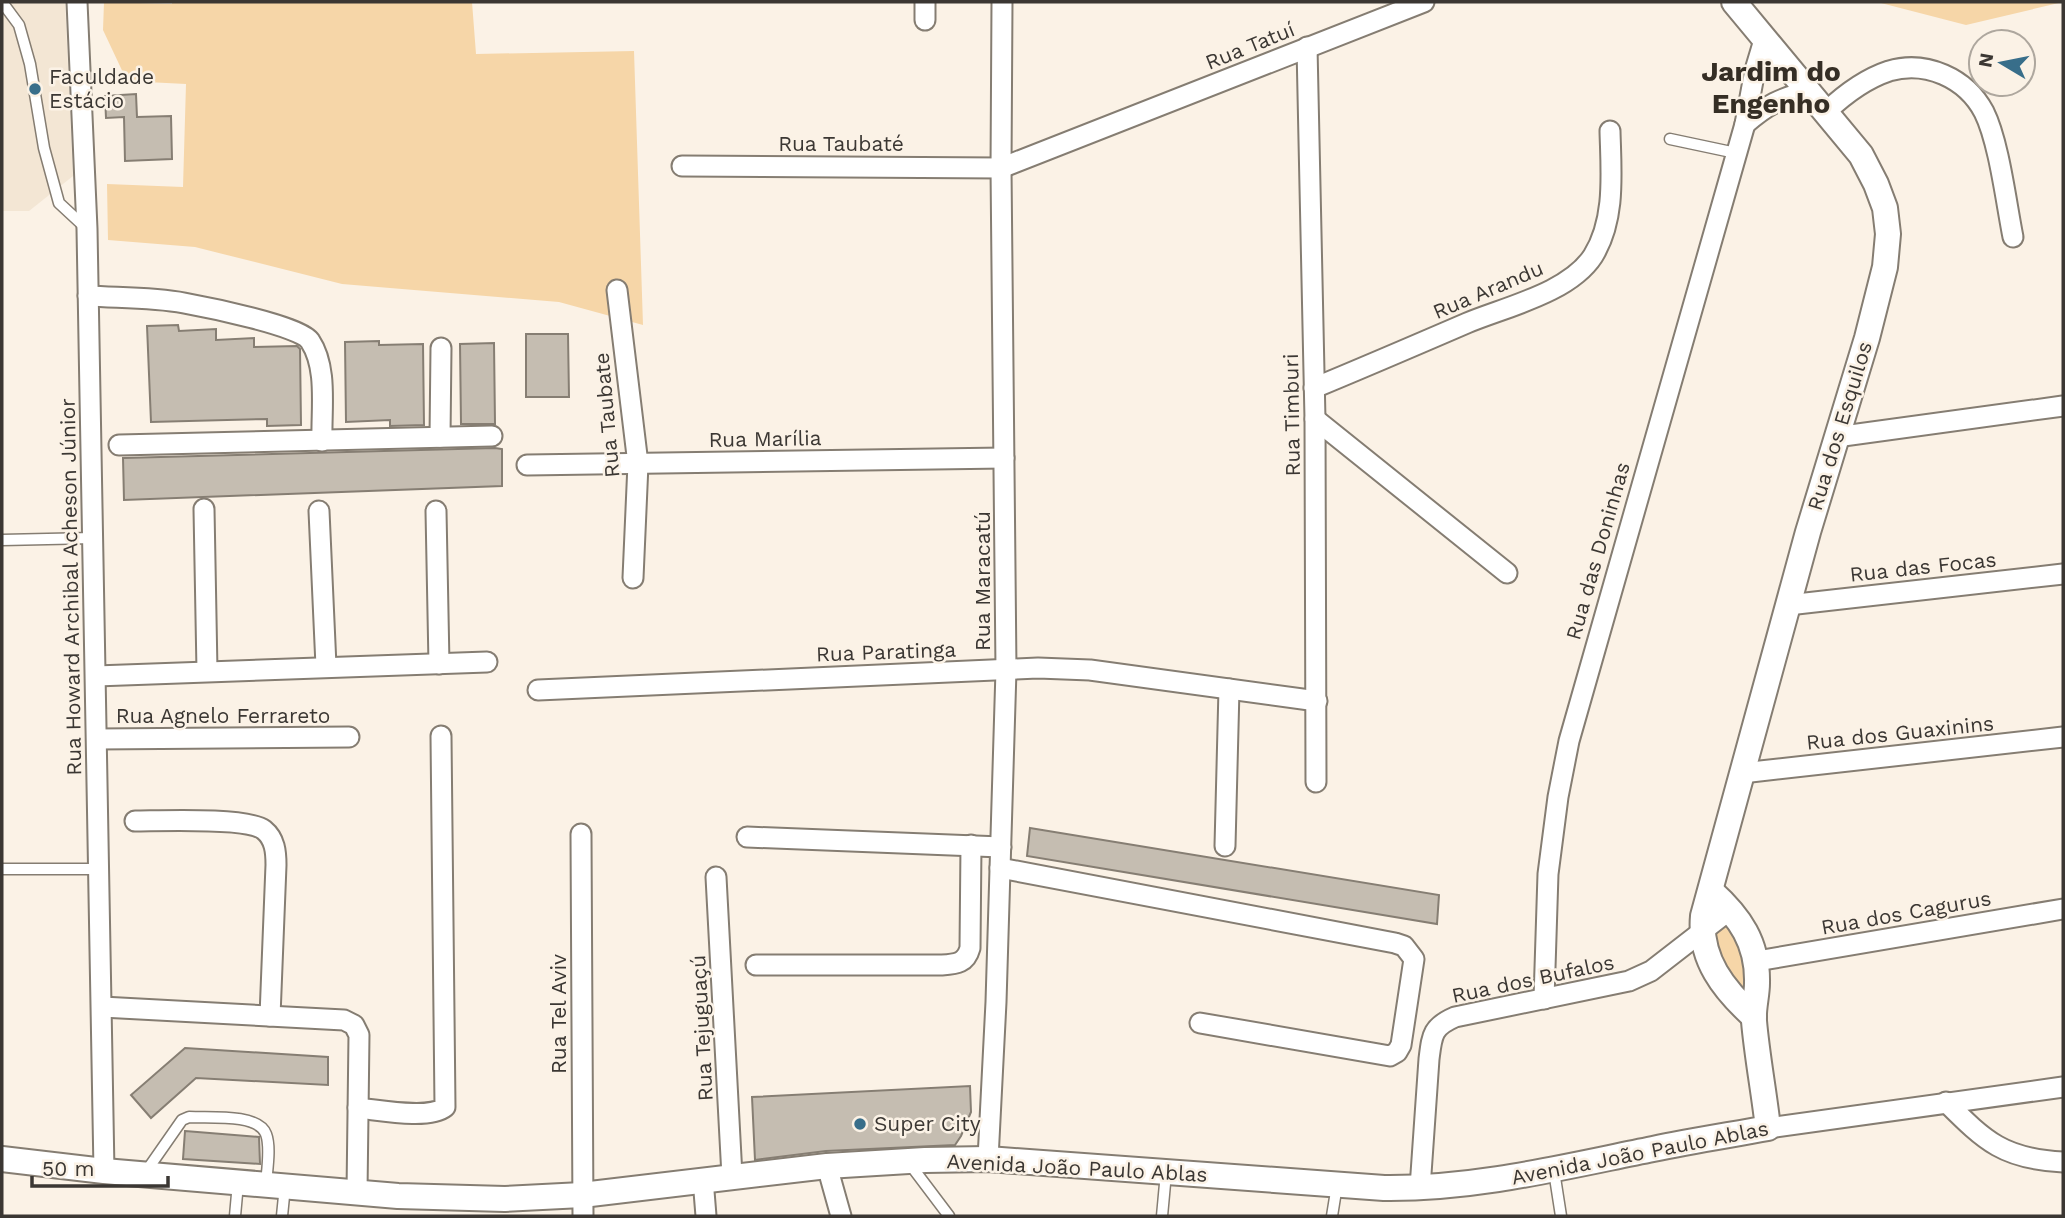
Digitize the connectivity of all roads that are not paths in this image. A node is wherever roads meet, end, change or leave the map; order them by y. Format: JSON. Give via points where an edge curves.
{"nodes":[{"id":1,"x":2,"y":2,"type":"edge"},
{"id":2,"x":77,"y":2,"type":"edge"},
{"id":3,"x":1002,"y":2,"type":"edge"},
{"id":4,"x":1424,"y":2,"type":"edge"},
{"id":5,"x":1734,"y":2,"type":"edge"},
{"id":6,"x":1764,"y":40,"type":"junction"},
{"id":7,"x":1307,"y":47,"type":"junction"},
{"id":8,"x":1808,"y":91,"type":"junction"},
{"id":9,"x":1827,"y":111,"type":"junction"},
{"id":10,"x":1745,"y":124,"type":"junction"},
{"id":11,"x":1610,"y":131,"type":"dead end"},
{"id":12,"x":1670,"y":139,"type":"dead end"},
{"id":13,"x":1736,"y":153,"type":"junction"},
{"id":14,"x":681,"y":166,"type":"dead end"},
{"id":15,"x":1001,"y":167,"type":"junction"},
{"id":16,"x":87,"y":229,"type":"junction"},
{"id":17,"x":2013,"y":237,"type":"dead end"},
{"id":18,"x":617,"y":290,"type":"dead end"},
{"id":19,"x":88,"y":296,"type":"junction"},
{"id":20,"x":440,"y":348,"type":"dead end"},
{"id":21,"x":1314,"y":388,"type":"junction"},
{"id":22,"x":2063,"y":406,"type":"edge"},
{"id":23,"x":1315,"y":419,"type":"junction"},
{"id":24,"x":492,"y":436,"type":"dead end"},
{"id":25,"x":440,"y":437,"type":"junction"},
{"id":26,"x":1836,"y":437,"type":"junction"},
{"id":27,"x":322,"y":441,"type":"junction"},
{"id":28,"x":119,"y":445,"type":"dead end"},
{"id":29,"x":1004,"y":458,"type":"junction"},
{"id":30,"x":527,"y":464,"type":"dead end"},
{"id":31,"x":638,"y":464,"type":"junction"},
{"id":32,"x":204,"y":509,"type":"dead end"},
{"id":33,"x":319,"y":511,"type":"dead end"},
{"id":34,"x":436,"y":511,"type":"dead end"},
{"id":35,"x":93,"y":538,"type":"junction"},
{"id":36,"x":2,"y":540,"type":"edge"},
{"id":37,"x":1507,"y":573,"type":"dead end"},
{"id":38,"x":2063,"y":574,"type":"edge"},
{"id":39,"x":633,"y":578,"type":"dead end"},
{"id":40,"x":1788,"y":606,"type":"junction"},
{"id":41,"x":487,"y":662,"type":"dead end"},
{"id":42,"x":439,"y":664,"type":"junction"},
{"id":43,"x":326,"y":666,"type":"junction"},
{"id":44,"x":1006,"y":670,"type":"junction"},
{"id":45,"x":207,"y":671,"type":"junction"},
{"id":46,"x":96,"y":676,"type":"junction"},
{"id":47,"x":1229,"y":689,"type":"junction"},
{"id":48,"x":538,"y":690,"type":"dead end"},
{"id":49,"x":1317,"y":701,"type":"junction"},
{"id":50,"x":441,"y":736,"type":"dead end"},
{"id":51,"x":349,"y":737,"type":"dead end"},
{"id":52,"x":2063,"y":737,"type":"edge"},
{"id":53,"x":97,"y":739,"type":"junction"},
{"id":54,"x":1742,"y":773,"type":"junction"},
{"id":55,"x":1316,"y":782,"type":"dead end"},
{"id":56,"x":135,"y":821,"type":"dead end"},
{"id":57,"x":581,"y":834,"type":"dead end"},
{"id":58,"x":747,"y":837,"type":"dead end"},
{"id":59,"x":971,"y":845,"type":"junction"},
{"id":60,"x":1225,"y":846,"type":"dead end"},
{"id":61,"x":1001,"y":847,"type":"junction"},
{"id":62,"x":1000,"y":868,"type":"junction"},
{"id":63,"x":2,"y":869,"type":"edge"},
{"id":64,"x":100,"y":869,"type":"junction"},
{"id":65,"x":716,"y":877,"type":"dead end"},
{"id":66,"x":1711,"y":891,"type":"junction"},
{"id":67,"x":1731,"y":909,"type":"junction"},
{"id":68,"x":2063,"y":909,"type":"edge"},
{"id":69,"x":1702,"y":929,"type":"junction"},
{"id":70,"x":1757,"y":961,"type":"junction"},
{"id":71,"x":756,"y":965,"type":"dead end"},
{"id":72,"x":1544,"y":999,"type":"junction"},
{"id":73,"x":102,"y":1007,"type":"junction"},
{"id":74,"x":270,"y":1016,"type":"junction"},
{"id":75,"x":1754,"y":1017,"type":"junction"},
{"id":76,"x":1200,"y":1023,"type":"dead end"},
{"id":77,"x":2063,"y":1087,"type":"edge"},
{"id":78,"x":1946,"y":1102,"type":"junction"},
{"id":79,"x":358,"y":1108,"type":"junction"},
{"id":80,"x":1768,"y":1128,"type":"junction"},
{"id":81,"x":2,"y":1159,"type":"edge"},
{"id":82,"x":988,"y":1159,"type":"junction"},
{"id":83,"x":907,"y":1161,"type":"junction"},
{"id":84,"x":2063,"y":1162,"type":"edge"},
{"id":85,"x":827,"y":1166,"type":"junction"},
{"id":86,"x":104,"y":1171,"type":"junction"},
{"id":87,"x":1554,"y":1171,"type":"junction"},
{"id":88,"x":1166,"y":1172,"type":"junction"},
{"id":89,"x":145,"y":1174,"type":"junction"},
{"id":90,"x":732,"y":1176,"type":"junction"},
{"id":91,"x":703,"y":1179,"type":"junction"},
{"id":92,"x":238,"y":1182,"type":"junction"},
{"id":93,"x":275,"y":1185,"type":"junction"},
{"id":94,"x":1337,"y":1185,"type":"junction"},
{"id":95,"x":1420,"y":1188,"type":"junction"},
{"id":96,"x":357,"y":1192,"type":"junction"},
{"id":97,"x":583,"y":1205,"type":"edge"},
{"id":98,"x":235,"y":1216,"type":"edge"},
{"id":99,"x":282,"y":1216,"type":"edge"},
{"id":100,"x":706,"y":1216,"type":"edge"},
{"id":101,"x":841,"y":1216,"type":"edge"},
{"id":102,"x":949,"y":1216,"type":"edge"},
{"id":103,"x":1162,"y":1216,"type":"edge"},
{"id":104,"x":1332,"y":1216,"type":"edge"},
{"id":105,"x":1561,"y":1216,"type":"edge"}],
"edges":[{"from":1,"to":16,"type":"lane","via":[[19,25],[59,203]]},
{"from":2,"to":16,"type":"street","name":"Rua Howard Archibal Acheson Júnior"},
{"from":3,"to":15,"type":"street","name":"Rua Maracatú"},
{"from":4,"to":7,"type":"street","name":"Rua Tatuí"},
{"from":5,"to":6,"type":"street","name":"Rua dos Esquilos"},
{"from":6,"to":8,"type":"street","name":"Rua dos Esquilos"},
{"from":6,"to":10,"type":"street","name":"Rua das Doninhas"},
{"from":7,"to":15,"type":"street","name":"Rua Tatuí"},
{"from":7,"to":21,"type":"street","name":"Rua Timburi"},
{"from":8,"to":9,"type":"street","name":"Rua dos Esquilos"},
{"from":8,"to":10,"type":"street","via":[[1767,105]]},
{"from":9,"to":17,"type":"street","via":[[1847,93],[1890,71],[1926,69],[1958,81],[1984,111],[1991,130]]},
{"from":9,"to":26,"type":"street","name":"Rua dos Esquilos","via":[[1877,184],[1888,234],[1878,300]]},
{"from":10,"to":13,"type":"street","name":"Rua das Doninhas"},
{"from":11,"to":21,"type":"street","name":"Rua Arandu","via":[[1611,197],[1603,235],[1592,258],[1571,277],[1532,299]]},
{"from":12,"to":13,"type":"lane"},
{"from":13,"to":72,"type":"street","name":"Rua das Doninhas","via":[[1570,741],[1548,874]]},
{"from":14,"to":15,"type":"street","name":"Rua Taubaté"},
{"from":15,"to":29,"type":"street","name":"Rua Maracatú"},
{"from":16,"to":19,"type":"street","name":"Rua Howard Archibal Acheson Júnior"},
{"from":18,"to":31,"type":"street","name":"Rua Taubate"},
{"from":19,"to":27,"type":"street","via":[[184,303],[289,328],[308,337],[321,369]]},
{"from":19,"to":35,"type":"street","name":"Rua Howard Archibal Acheson Júnior"},
{"from":20,"to":25,"type":"street"},
{"from":21,"to":23,"type":"street","name":"Rua Timburi"},
{"from":22,"to":26,"type":"street"},
{"from":23,"to":37,"type":"street"},
{"from":23,"to":49,"type":"street","name":"Rua Timburi"},
{"from":24,"to":25,"type":"street"},
{"from":25,"to":27,"type":"street"},
{"from":26,"to":40,"type":"street","name":"Rua dos Esquilos"},
{"from":27,"to":28,"type":"street"},
{"from":29,"to":31,"type":"street","name":"Rua Marília"},
{"from":29,"to":44,"type":"street","name":"Rua Maracatú"},
{"from":30,"to":31,"type":"street","name":"Rua Marília"},
{"from":31,"to":39,"type":"street","name":"Rua Taubate"},
{"from":32,"to":45,"type":"street"},
{"from":33,"to":43,"type":"street"},
{"from":34,"to":42,"type":"street"},
{"from":35,"to":36,"type":"lane"},
{"from":35,"to":46,"type":"street","name":"Rua Howard Archibal Acheson Júnior"},
{"from":38,"to":40,"type":"street","name":"Rua das Focas"},
{"from":40,"to":54,"type":"street","name":"Rua dos Esquilos"},
{"from":41,"to":42,"type":"street"},
{"from":42,"to":43,"type":"street"},
{"from":43,"to":45,"type":"street"},
{"from":44,"to":47,"type":"street","name":"Rua Paratinga","via":[[1090,670]]},
{"from":44,"to":48,"type":"street","name":"Rua Paratinga"},
{"from":44,"to":61,"type":"street","name":"Rua Maracatú"},
{"from":45,"to":46,"type":"street"},
{"from":46,"to":53,"type":"street","name":"Rua Howard Archibal Acheson Júnior"},
{"from":47,"to":49,"type":"street","name":"Rua Paratinga"},
{"from":47,"to":60,"type":"street"},
{"from":49,"to":55,"type":"street","name":"Rua Timburi"},
{"from":50,"to":79,"type":"street","via":[[445,1107],[426,1113]]},
{"from":51,"to":53,"type":"street","name":"Rua Agnelo Ferrareto"},
{"from":52,"to":54,"type":"street","name":"Rua dos Guaxinins"},
{"from":53,"to":64,"type":"street","name":"Rua Howard Archibal Acheson Júnior"},
{"from":54,"to":66,"type":"street","name":"Rua dos Esquilos"},
{"from":56,"to":74,"type":"street","via":[[243,823],[264,830],[272,841],[276,864]]},
{"from":57,"to":97,"type":"street","name":"Rua Tel Aviv"},
{"from":58,"to":59,"type":"street"},
{"from":59,"to":61,"type":"street"},
{"from":59,"to":71,"type":"street","via":[[970,948],[962,962]]},
{"from":61,"to":62,"type":"street","name":"Rua Maracatú"},
{"from":62,"to":76,"type":"street","via":[[1395,943],[1404,946],[1414,959],[1401,1045],[1390,1056]]},
{"from":62,"to":82,"type":"street","name":"Rua Maracatú"},
{"from":63,"to":64,"type":"lane"},
{"from":64,"to":73,"type":"street","name":"Rua Howard Archibal Acheson Júnior"},
{"from":65,"to":90,"type":"street","name":"Rua Tejuguaçú"},
{"from":66,"to":67,"type":"street"},
{"from":66,"to":69,"type":"street","name":"Rua dos Esquilos"},
{"from":67,"to":69,"type":"street","name":"Rua dos Bufalos"},
{"from":67,"to":70,"type":"street","via":[[1747,932]]},
{"from":68,"to":70,"type":"street","name":"Rua dos Cagurus"},
{"from":69,"to":72,"type":"street","name":"Rua dos Bufalos","via":[[1651,971],[1629,982]]},
{"from":69,"to":75,"type":"street","name":"Rua dos Esquilos","via":[[1707,958],[1723,984]]},
{"from":70,"to":75,"type":"street"},
{"from":72,"to":95,"type":"street","name":"Rua dos Bufalos","via":[[1455,1017],[1436,1028],[1429,1059]]},
{"from":73,"to":74,"type":"street"},
{"from":73,"to":86,"type":"street","name":"Rua Howard Archibal Acheson Júnior"},
{"from":74,"to":79,"type":"street","via":[[344,1020],[354,1025],[359,1035]]},
{"from":75,"to":80,"type":"street"},
{"from":77,"to":78,"type":"street","name":"Avenida João Paulo Ablas"},
{"from":78,"to":80,"type":"street","name":"Avenida João Paulo Ablas"},
{"from":78,"to":84,"type":"street","via":[[1993,1145],[2014,1155]]},
{"from":79,"to":96,"type":"street"},
{"from":80,"to":87,"type":"street","name":"Avenida João Paulo Ablas"},
{"from":81,"to":86,"type":"street","name":"Avenida João Paulo Ablas"},
{"from":82,"to":83,"type":"street","name":"Avenida João Paulo Ablas"},
{"from":82,"to":88,"type":"street","name":"Avenida João Paulo Ablas"},
{"from":83,"to":85,"type":"street","name":"Avenida João Paulo Ablas"},
{"from":83,"to":102,"type":"lane"},
{"from":85,"to":90,"type":"street","name":"Avenida João Paulo Ablas"},
{"from":85,"to":101,"type":"street"},
{"from":86,"to":89,"type":"street","name":"Avenida João Paulo Ablas"},
{"from":87,"to":95,"type":"street","name":"Avenida João Paulo Ablas"},
{"from":87,"to":105,"type":"lane"},
{"from":88,"to":94,"type":"street","name":"Avenida João Paulo Ablas"},
{"from":88,"to":103,"type":"lane"},
{"from":89,"to":92,"type":"street","name":"Avenida João Paulo Ablas"},
{"from":89,"to":93,"type":"lane","via":[[182,1121],[189,1117],[239,1118],[263,1128],[268,1137]]},
{"from":90,"to":91,"type":"street","name":"Avenida João Paulo Ablas"},
{"from":91,"to":97,"type":"street","name":"Avenida João Paulo Ablas"},
{"from":91,"to":100,"type":"street"},
{"from":92,"to":93,"type":"street","name":"Avenida João Paulo Ablas"},
{"from":92,"to":98,"type":"lane"},
{"from":93,"to":96,"type":"street","name":"Avenida João Paulo Ablas"},
{"from":93,"to":99,"type":"lane"},
{"from":94,"to":95,"type":"street","name":"Avenida João Paulo Ablas"},
{"from":94,"to":104,"type":"lane"},
{"from":96,"to":97,"type":"street","name":"Avenida João Paulo Ablas"}]}
